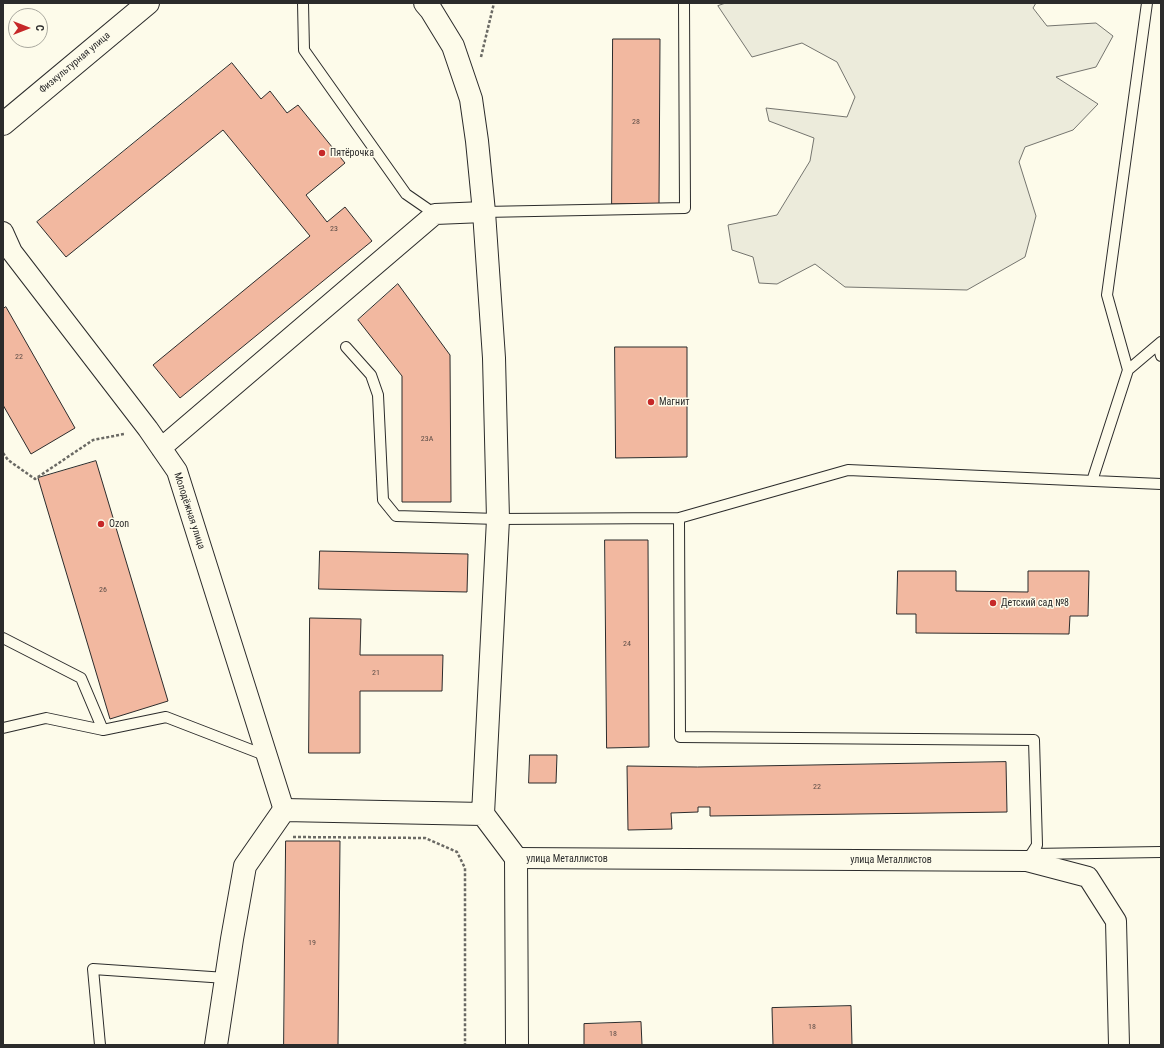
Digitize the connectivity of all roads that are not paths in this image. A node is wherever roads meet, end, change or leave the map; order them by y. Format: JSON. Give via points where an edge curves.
{"nodes":[{"id":1,"x":148,"y":3,"type":"edge"},
{"id":2,"x":303,"y":3,"type":"edge"},
{"id":3,"x":425,"y":3,"type":"edge"},
{"id":4,"x":684,"y":3,"type":"edge"},
{"id":5,"x":1147,"y":3,"type":"edge"},
{"id":6,"x":3,"y":124,"type":"edge"},
{"id":7,"x":484,"y":212,"type":"junction"},
{"id":8,"x":435,"y":214,"type":"junction"},
{"id":9,"x":3,"y":232,"type":"edge"},
{"id":10,"x":1159,"y":344,"type":"edge"},
{"id":11,"x":346,"y":347,"type":"dead end"},
{"id":12,"x":1161,"y":356,"type":"edge"},
{"id":13,"x":1128,"y":370,"type":"junction"},
{"id":14,"x":161,"y":448,"type":"junction"},
{"id":15,"x":1092,"y":481,"type":"junction"},
{"id":16,"x":1161,"y":484,"type":"edge"},
{"id":17,"x":679,"y":518,"type":"junction"},
{"id":18,"x":498,"y":519,"type":"junction"},
{"id":19,"x":3,"y":638,"type":"edge"},
{"id":20,"x":3,"y":728,"type":"edge"},
{"id":21,"x":103,"y":730,"type":"junction"},
{"id":22,"x":267,"y":756,"type":"junction"},
{"id":23,"x":284,"y":810,"type":"junction"},
{"id":24,"x":484,"y":814,"type":"junction"},
{"id":25,"x":1161,"y":852,"type":"edge"},
{"id":26,"x":516,"y":858,"type":"junction"},
{"id":27,"x":1029,"y":858,"type":"junction"},
{"id":28,"x":226,"y":978,"type":"junction"},
{"id":29,"x":100,"y":1045,"type":"edge"},
{"id":30,"x":216,"y":1045,"type":"edge"},
{"id":31,"x":517,"y":1045,"type":"edge"},
{"id":32,"x":1120,"y":1045,"type":"edge"}],
"edges":[{"from":1,"to":6,"type":"main road","name":"Физкультурная улица"},
{"from":2,"to":8,"type":"lane","via":[[304,50],[406,194]]},
{"from":3,"to":7,"type":"main road","via":[[453,46],[471,99]]},
{"from":4,"to":7,"type":"lane","via":[[685,208]]},
{"from":5,"to":13,"type":"lane","via":[[1107,295]]},
{"from":7,"to":8,"type":"street"},
{"from":7,"to":18,"type":"main road","via":[[494,358]]},
{"from":8,"to":14,"type":"street"},
{"from":9,"to":14,"type":"street","name":"Молодёжная улица","via":[[12,252]]},
{"from":10,"to":12,"type":"lane"},
{"from":10,"to":13,"type":"lane"},
{"from":11,"to":18,"type":"lane","via":[[371,375],[378,394],[383,500],[396,516]]},
{"from":13,"to":15,"type":"lane"},
{"from":14,"to":22,"type":"street","name":"Молодёжная улица","via":[[177,471]]},
{"from":15,"to":16,"type":"lane"},
{"from":15,"to":17,"type":"lane","via":[[848,470]]},
{"from":17,"to":18,"type":"lane"},
{"from":17,"to":27,"type":"lane","via":[[680,737],[1034,740],[1037,845]]},
{"from":18,"to":24,"type":"main road"},
{"from":19,"to":21,"type":"lane","via":[[81,678]]},
{"from":20,"to":21,"type":"lane","via":[[46,718]]},
{"from":21,"to":22,"type":"lane","via":[[166,718]]},
{"from":22,"to":23,"type":"street","name":"Молодёжная улица"},
{"from":23,"to":24,"type":"main road"},
{"from":23,"to":28,"type":"main road","via":[[245,866]]},
{"from":24,"to":26,"type":"main road","name":"улица Металлистов"},
{"from":25,"to":27,"type":"lane"},
{"from":26,"to":27,"type":"street","name":"улица Металлистов"},
{"from":26,"to":31,"type":"main road","name":"улица Металлистов"},
{"from":27,"to":32,"type":"street","name":"улица Металлистов","via":[[1088,877],[1116,920]]},
{"from":28,"to":29,"type":"lane","via":[[93,969]]},
{"from":28,"to":30,"type":"main road"}]}
